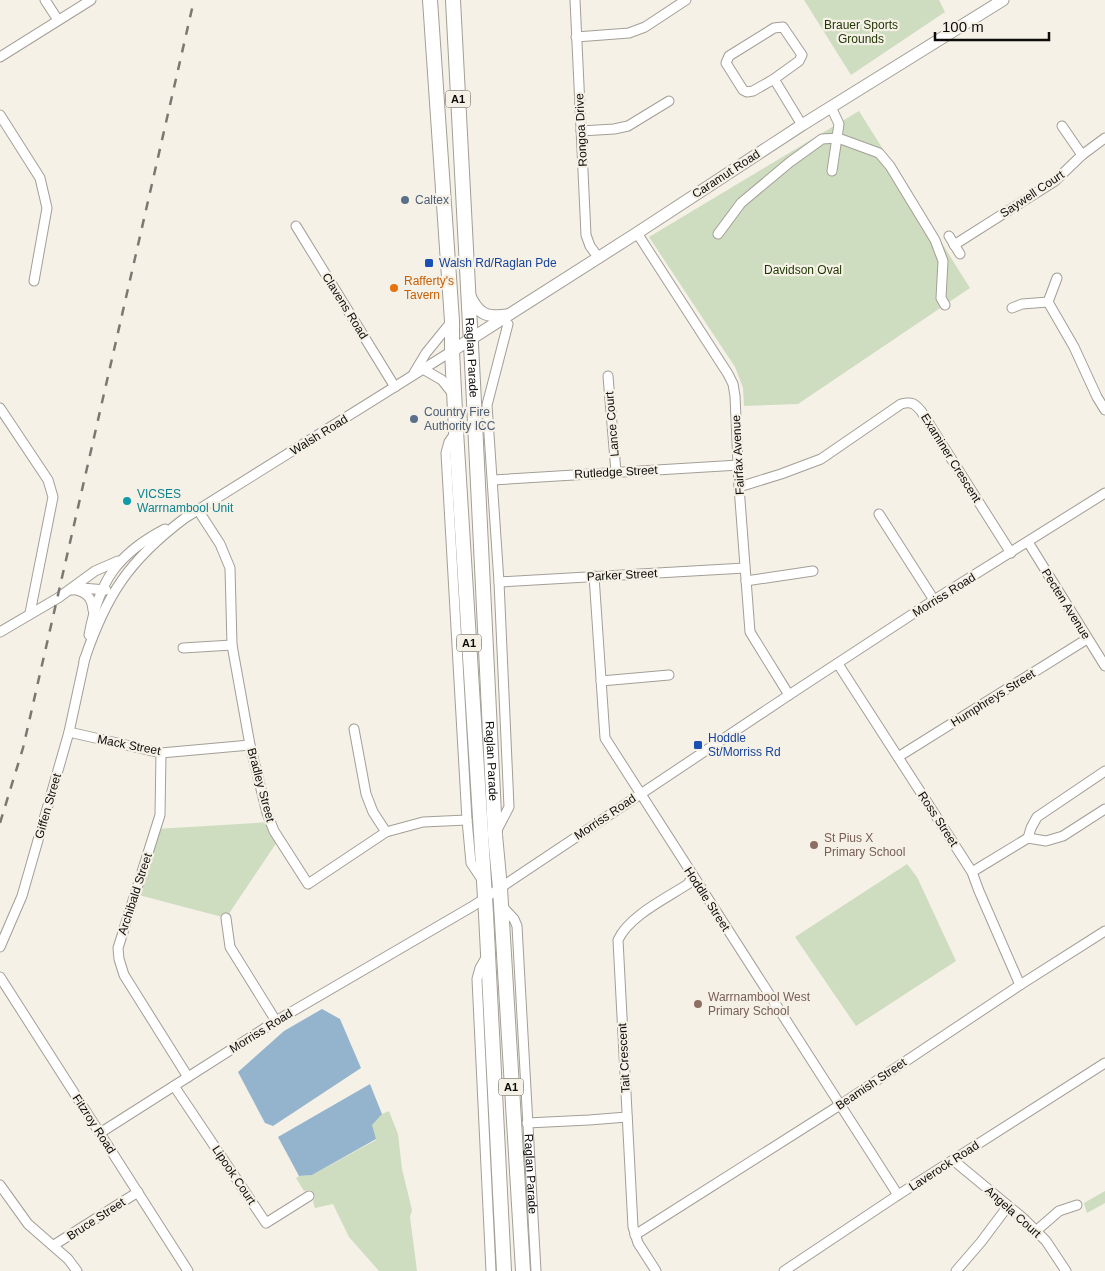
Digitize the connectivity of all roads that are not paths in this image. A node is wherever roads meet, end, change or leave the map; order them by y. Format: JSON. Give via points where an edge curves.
{"nodes":[{"id":1,"x":45,"y":0,"type":"edge"},
{"id":2,"x":91,"y":0,"type":"edge"},
{"id":3,"x":430,"y":0,"type":"edge"},
{"id":4,"x":452,"y":0,"type":"edge"},
{"id":5,"x":575,"y":0,"type":"edge"},
{"id":6,"x":686,"y":0,"type":"edge"},
{"id":7,"x":1002,"y":0,"type":"edge"},
{"id":8,"x":58,"y":20,"type":"junction"},
{"id":9,"x":576,"y":37,"type":"junction"},
{"id":10,"x":0,"y":57,"type":"edge"},
{"id":11,"x":774,"y":79,"type":"junction"},
{"id":12,"x":669,"y":101,"type":"dead end"},
{"id":13,"x":830,"y":107,"type":"junction"},
{"id":14,"x":0,"y":115,"type":"edge"},
{"id":15,"x":802,"y":125,"type":"junction"},
{"id":16,"x":1062,"y":126,"type":"dead end"},
{"id":17,"x":581,"y":131,"type":"junction"},
{"id":18,"x":838,"y":138,"type":"junction"},
{"id":19,"x":1105,"y":138,"type":"edge"},
{"id":20,"x":1082,"y":156,"type":"junction"},
{"id":21,"x":832,"y":172,"type":"dead end"},
{"id":22,"x":296,"y":226,"type":"dead end"},
{"id":23,"x":637,"y":233,"type":"junction"},
{"id":24,"x":718,"y":234,"type":"dead end"},
{"id":25,"x":949,"y":236,"type":"dead end"},
{"id":26,"x":954,"y":245,"type":"junction"},
{"id":27,"x":960,"y":254,"type":"dead end"},
{"id":28,"x":598,"y":257,"type":"junction"},
{"id":29,"x":1058,"y":278,"type":"dead end"},
{"id":30,"x":34,"y":281,"type":"dead end"},
{"id":31,"x":468,"y":293,"type":"junction"},
{"id":32,"x":1048,"y":302,"type":"junction"},
{"id":33,"x":945,"y":305,"type":"dead end"},
{"id":34,"x":1012,"y":308,"type":"dead end"},
{"id":35,"x":508,"y":319,"type":"junction"},
{"id":36,"x":452,"y":321,"type":"junction"},
{"id":37,"x":471,"y":339,"type":"junction"},
{"id":38,"x":452,"y":351,"type":"junction"},
{"id":39,"x":423,"y":369,"type":"junction"},
{"id":40,"x":413,"y":376,"type":"junction"},
{"id":41,"x":608,"y":376,"type":"dead end"},
{"id":42,"x":395,"y":387,"type":"junction"},
{"id":43,"x":454,"y":400,"type":"junction"},
{"id":44,"x":481,"y":401,"type":"junction"},
{"id":45,"x":0,"y":408,"type":"edge"},
{"id":46,"x":1105,"y":410,"type":"edge"},
{"id":47,"x":456,"y":431,"type":"junction"},
{"id":48,"x":739,"y":465,"type":"junction"},
{"id":49,"x":616,"y":472,"type":"junction"},
{"id":50,"x":493,"y":480,"type":"junction"},
{"id":51,"x":740,"y":487,"type":"junction"},
{"id":52,"x":1105,"y":493,"type":"edge"},
{"id":53,"x":198,"y":510,"type":"junction"},
{"id":54,"x":879,"y":514,"type":"dead end"},
{"id":55,"x":185,"y":518,"type":"junction"},
{"id":56,"x":1028,"y":542,"type":"junction"},
{"id":57,"x":1011,"y":554,"type":"junction"},
{"id":58,"x":122,"y":558,"type":"junction"},
{"id":59,"x":745,"y":568,"type":"junction"},
{"id":60,"x":813,"y":571,"type":"dead end"},
{"id":61,"x":594,"y":576,"type":"junction"},
{"id":62,"x":746,"y":580,"type":"junction"},
{"id":63,"x":80,"y":582,"type":"junction"},
{"id":64,"x":499,"y":582,"type":"junction"},
{"id":65,"x":103,"y":587,"type":"junction"},
{"id":66,"x":70,"y":591,"type":"junction"},
{"id":67,"x":114,"y":591,"type":"junction"},
{"id":68,"x":934,"y":600,"type":"junction"},
{"id":69,"x":30,"y":614,"type":"junction"},
{"id":70,"x":92,"y":618,"type":"junction"},
{"id":71,"x":0,"y":632,"type":"edge"},
{"id":72,"x":1088,"y":639,"type":"junction"},
{"id":73,"x":232,"y":644,"type":"junction"},
{"id":74,"x":183,"y":648,"type":"dead end"},
{"id":75,"x":84,"y":661,"type":"junction"},
{"id":76,"x":838,"y":664,"type":"junction"},
{"id":77,"x":1105,"y":666,"type":"edge"},
{"id":78,"x":669,"y":675,"type":"dead end"},
{"id":79,"x":601,"y":681,"type":"junction"},
{"id":80,"x":789,"y":694,"type":"junction"},
{"id":81,"x":354,"y":729,"type":"dead end"},
{"id":82,"x":69,"y":732,"type":"junction"},
{"id":83,"x":250,"y":745,"type":"junction"},
{"id":84,"x":161,"y":752,"type":"junction"},
{"id":85,"x":898,"y":757,"type":"junction"},
{"id":86,"x":1105,"y":771,"type":"edge"},
{"id":87,"x":640,"y":793,"type":"junction"},
{"id":88,"x":1105,"y":808,"type":"edge"},
{"id":89,"x":467,"y":820,"type":"junction"},
{"id":90,"x":386,"y":832,"type":"junction"},
{"id":91,"x":495,"y":835,"type":"junction"},
{"id":92,"x":1028,"y":838,"type":"junction"},
{"id":93,"x":972,"y":872,"type":"junction"},
{"id":94,"x":693,"y":876,"type":"junction"},
{"id":95,"x":484,"y":881,"type":"junction"},
{"id":96,"x":500,"y":888,"type":"junction"},
{"id":97,"x":484,"y":898,"type":"junction"},
{"id":98,"x":499,"y":903,"type":"junction"},
{"id":99,"x":226,"y":918,"type":"dead end"},
{"id":100,"x":1105,"y":931,"type":"edge"},
{"id":101,"x":0,"y":947,"type":"edge"},
{"id":102,"x":487,"y":956,"type":"junction"},
{"id":103,"x":0,"y":978,"type":"edge"},
{"id":104,"x":1020,"y":985,"type":"junction"},
{"id":105,"x":276,"y":1021,"type":"junction"},
{"id":106,"x":1105,"y":1063,"type":"edge"},
{"id":107,"x":188,"y":1077,"type":"junction"},
{"id":108,"x":174,"y":1086,"type":"junction"},
{"id":109,"x":840,"y":1105,"type":"junction"},
{"id":110,"x":627,"y":1116,"type":"junction"},
{"id":111,"x":527,"y":1122,"type":"junction"},
{"id":112,"x":100,"y":1133,"type":"junction"},
{"id":113,"x":952,"y":1160,"type":"junction"},
{"id":114,"x":0,"y":1185,"type":"edge"},
{"id":115,"x":138,"y":1192,"type":"junction"},
{"id":116,"x":898,"y":1195,"type":"junction"},
{"id":117,"x":309,"y":1196,"type":"dead end"},
{"id":118,"x":1077,"y":1204,"type":"dead end"},
{"id":119,"x":1008,"y":1206,"type":"junction"},
{"id":120,"x":1036,"y":1231,"type":"junction"},
{"id":121,"x":635,"y":1235,"type":"junction"},
{"id":122,"x":54,"y":1245,"type":"junction"},
{"id":123,"x":76,"y":1271,"type":"edge"},
{"id":124,"x":188,"y":1271,"type":"edge"},
{"id":125,"x":491,"y":1271,"type":"edge"},
{"id":126,"x":504,"y":1271,"type":"edge"},
{"id":127,"x":523,"y":1271,"type":"edge"},
{"id":128,"x":536,"y":1271,"type":"edge"},
{"id":129,"x":656,"y":1271,"type":"edge"},
{"id":130,"x":784,"y":1271,"type":"edge"},
{"id":131,"x":956,"y":1271,"type":"edge"},
{"id":132,"x":1066,"y":1271,"type":"edge"}],
"edges":[{"from":1,"to":8,"type":"street"},
{"from":2,"to":8,"type":"street"},
{"from":3,"to":36,"type":"highway","name":"Raglan Parade","number":"A1"},
{"from":4,"to":31,"type":"highway","name":"Raglan Parade","number":"A1"},
{"from":5,"to":9,"type":"street","name":"Rongoa Drive"},
{"from":6,"to":9,"type":"street","via":[[645,27],[629,33]]},
{"from":7,"to":13,"type":"main road","name":"Caramut Road"},
{"from":8,"to":10,"type":"street"},
{"from":9,"to":17,"type":"street","name":"Rongoa Drive"},
{"from":11,"to":11,"type":"street","via":[[799,61],[802,55],[783,27],[774,28],[729,56],[726,63],[747,92]]},
{"from":11,"to":15,"type":"street"},
{"from":12,"to":17,"type":"street","via":[[628,126]]},
{"from":13,"to":15,"type":"main road","name":"Caramut Road"},
{"from":13,"to":18,"type":"street","via":[[838,120]]},
{"from":14,"to":30,"type":"street","via":[[40,178],[47,208]]},
{"from":15,"to":23,"type":"main road","name":"Caramut Road"},
{"from":16,"to":20,"type":"street"},
{"from":17,"to":28,"type":"street","name":"Rongoa Drive","via":[[586,235]]},
{"from":18,"to":21,"type":"street"},
{"from":18,"to":24,"type":"street","via":[[822,139],[790,162],[742,203]]},
{"from":18,"to":33,"type":"street","via":[[879,153],[890,166],[944,261],[941,298]]},
{"from":19,"to":20,"type":"street","name":"Saywell Court"},
{"from":20,"to":26,"type":"street","name":"Saywell Court","via":[[1055,181]]},
{"from":22,"to":42,"type":"street","name":"Clavens Road"},
{"from":23,"to":28,"type":"main road","name":"Caramut Road"},
{"from":23,"to":48,"type":"street","name":"Fairfax Avenue","via":[[733,384]]},
{"from":25,"to":26,"type":"street"},
{"from":26,"to":27,"type":"street"},
{"from":28,"to":35,"type":"main road","name":"Caramut Road"},
{"from":29,"to":32,"type":"street"},
{"from":31,"to":35,"type":"main road","via":[[485,315]]},
{"from":31,"to":37,"type":"highway","name":"Raglan Parade","number":"A1"},
{"from":32,"to":34,"type":"street"},
{"from":32,"to":46,"type":"street"},
{"from":35,"to":37,"type":"main road","name":"Caramut Road"},
{"from":35,"to":44,"type":"street","name":"Raglan Parade"},
{"from":36,"to":38,"type":"highway","name":"Raglan Parade","number":"A1"},
{"from":36,"to":40,"type":"street","via":[[426,353]]},
{"from":37,"to":38,"type":"main road","name":"Caramut Road"},
{"from":37,"to":44,"type":"highway","name":"Raglan Parade","number":"A1"},
{"from":38,"to":39,"type":"street","name":"Walsh Road"},
{"from":38,"to":43,"type":"highway","name":"Raglan Parade","number":"A1"},
{"from":39,"to":40,"type":"street","name":"Walsh Road"},
{"from":39,"to":43,"type":"street","via":[[442,380]]},
{"from":40,"to":42,"type":"street","name":"Walsh Road"},
{"from":41,"to":49,"type":"street","name":"Lance Court"},
{"from":42,"to":53,"type":"street","name":"Walsh Road"},
{"from":43,"to":44,"type":"highway"},
{"from":43,"to":47,"type":"highway","name":"Raglan Parade","number":"A1"},
{"from":44,"to":50,"type":"street","name":"Raglan Parade"},
{"from":44,"to":91,"type":"highway","name":"Raglan Parade","number":"A1"},
{"from":45,"to":69,"type":"street","via":[[48,480],[53,497]]},
{"from":47,"to":89,"type":"street","name":"Raglan Parade","via":[[448,442],[446,453]]},
{"from":47,"to":95,"type":"highway","name":"Raglan Parade","number":"A1"},
{"from":48,"to":49,"type":"street","name":"Rutledge Street"},
{"from":48,"to":51,"type":"street","name":"Fairfax Avenue"},
{"from":49,"to":50,"type":"street","name":"Rutledge Street"},
{"from":50,"to":64,"type":"street","name":"Raglan Parade"},
{"from":51,"to":57,"type":"street","name":"Examiner Crescent","via":[[821,458],[909,402],[921,411]]},
{"from":51,"to":59,"type":"street","name":"Fairfax Avenue"},
{"from":52,"to":56,"type":"street","name":"Morriss Road"},
{"from":53,"to":55,"type":"street","name":"Walsh Road"},
{"from":53,"to":73,"type":"street","name":"Bradley Street","via":[[220,544],[230,568]]},
{"from":54,"to":68,"type":"street"},
{"from":55,"to":58,"type":"street","name":"Walsh Road","via":[[142,542]]},
{"from":55,"to":67,"type":"street","name":"Walsh Road","via":[[148,549]]},
{"from":56,"to":57,"type":"street","name":"Morriss Road"},
{"from":56,"to":72,"type":"street","name":"Pecten Avenue"},
{"from":57,"to":68,"type":"street","name":"Morriss Road"},
{"from":58,"to":63,"type":"street","name":"Walsh Road"},
{"from":58,"to":65,"type":"street","name":"Walsh Road"},
{"from":59,"to":61,"type":"street","name":"Parker Street"},
{"from":59,"to":62,"type":"street","name":"Fairfax Avenue"},
{"from":60,"to":62,"type":"street"},
{"from":61,"to":64,"type":"street","name":"Parker Street"},
{"from":61,"to":79,"type":"street","name":"Hoddle Street"},
{"from":62,"to":80,"type":"street","name":"Fairfax Avenue","via":[[750,632]]},
{"from":63,"to":65,"type":"street","via":[[95,581]]},
{"from":63,"to":66,"type":"street","name":"Walsh Road"},
{"from":64,"to":91,"type":"street","name":"Raglan Parade","via":[[509,807]]},
{"from":65,"to":66,"type":"street","name":"Walsh Road"},
{"from":65,"to":67,"type":"street"},
{"from":65,"to":70,"type":"street","name":"Giffen Street"},
{"from":66,"to":69,"type":"street","name":"Walsh Road"},
{"from":66,"to":70,"type":"street","via":[[81,591],[89,596]]},
{"from":67,"to":75,"type":"street","name":"Giffen Street"},
{"from":68,"to":76,"type":"street","name":"Morriss Road"},
{"from":69,"to":71,"type":"street","name":"Walsh Road"},
{"from":70,"to":75,"type":"street","name":"Giffen Street"},
{"from":72,"to":77,"type":"street","name":"Pecten Avenue"},
{"from":72,"to":85,"type":"street","name":"Humphreys Street"},
{"from":73,"to":74,"type":"street"},
{"from":73,"to":83,"type":"street","name":"Bradley Street"},
{"from":75,"to":82,"type":"street","name":"Giffen Street"},
{"from":76,"to":80,"type":"street","name":"Morriss Road"},
{"from":76,"to":85,"type":"street","name":"Ross Street"},
{"from":78,"to":79,"type":"street"},
{"from":79,"to":87,"type":"street","name":"Hoddle Street","via":[[605,738]]},
{"from":80,"to":87,"type":"street","name":"Morriss Road"},
{"from":81,"to":90,"type":"street","via":[[366,794]]},
{"from":82,"to":84,"type":"street","name":"Mack Street"},
{"from":82,"to":101,"type":"street","name":"Giffen Street","via":[[22,896]]},
{"from":83,"to":84,"type":"street","name":"Mack Street"},
{"from":83,"to":90,"type":"street","name":"Bradley Street","via":[[274,832],[308,884]]},
{"from":84,"to":107,"type":"street","name":"Archibald Street","via":[[160,815],[118,948],[124,975]]},
{"from":85,"to":93,"type":"street","name":"Ross Street"},
{"from":86,"to":92,"type":"street","via":[[1037,817]]},
{"from":87,"to":94,"type":"street","name":"Hoddle Street"},
{"from":87,"to":96,"type":"street","name":"Morriss Road"},
{"from":88,"to":92,"type":"street","via":[[1063,836],[1046,841]]},
{"from":89,"to":90,"type":"street","name":"Bradley Street","via":[[423,822]]},
{"from":89,"to":95,"type":"street","name":"Raglan Parade","via":[[471,862]]},
{"from":91,"to":96,"type":"highway","name":"Raglan Parade","number":"A1"},
{"from":92,"to":93,"type":"street"},
{"from":93,"to":104,"type":"street","name":"Ross Street"},
{"from":94,"to":109,"type":"street","name":"Hoddle Street"},
{"from":94,"to":110,"type":"street","name":"Tait Crescent","via":[[688,884],[630,922],[618,940]]},
{"from":95,"to":97,"type":"highway","name":"Raglan Parade","number":"A1"},
{"from":96,"to":97,"type":"street","name":"Morriss Road"},
{"from":96,"to":98,"type":"highway","name":"Raglan Parade","number":"A1"},
{"from":97,"to":102,"type":"highway","name":"Raglan Parade","number":"A1"},
{"from":97,"to":105,"type":"street","name":"Morriss Road"},
{"from":98,"to":111,"type":"street","name":"Raglan Parade","via":[[518,926]]},
{"from":98,"to":127,"type":"highway","name":"Raglan Parade","number":"A1"},
{"from":99,"to":105,"type":"street","via":[[230,947]]},
{"from":100,"to":104,"type":"street","name":"Beamish Street"},
{"from":102,"to":125,"type":"street","name":"Raglan Parade","via":[[477,979]]},
{"from":102,"to":126,"type":"highway","name":"Raglan Parade","number":"A1"},
{"from":103,"to":112,"type":"street","name":"Fitzroy Road"},
{"from":104,"to":109,"type":"street","name":"Beamish Street"},
{"from":105,"to":107,"type":"street","name":"Morriss Road"},
{"from":106,"to":113,"type":"street","name":"Laverock Road"},
{"from":107,"to":108,"type":"street","name":"Morriss Road"},
{"from":108,"to":112,"type":"street","name":"Morriss Road"},
{"from":108,"to":117,"type":"street","name":"Lipook Court","via":[[266,1223]]},
{"from":109,"to":116,"type":"street","name":"Hoddle Street"},
{"from":109,"to":121,"type":"street","name":"Beamish Street"},
{"from":110,"to":111,"type":"street"},
{"from":110,"to":121,"type":"street","name":"Tait Crescent"},
{"from":111,"to":128,"type":"street","name":"Raglan Parade"},
{"from":112,"to":115,"type":"street","name":"Fitzroy Road"},
{"from":113,"to":116,"type":"street","name":"Laverock Road"},
{"from":113,"to":119,"type":"street","name":"Angela Court"},
{"from":114,"to":122,"type":"street","via":[[28,1224]]},
{"from":115,"to":122,"type":"street","name":"Bruce Street"},
{"from":115,"to":124,"type":"street","name":"Fitzroy Road"},
{"from":116,"to":130,"type":"street","name":"Laverock Road"},
{"from":118,"to":120,"type":"street","via":[[1059,1211]]},
{"from":119,"to":120,"type":"street","name":"Angela Court"},
{"from":119,"to":131,"type":"street"},
{"from":120,"to":132,"type":"street","name":"Angela Court"},
{"from":121,"to":129,"type":"street","name":"Tait Crescent"},
{"from":122,"to":123,"type":"street"}]}
